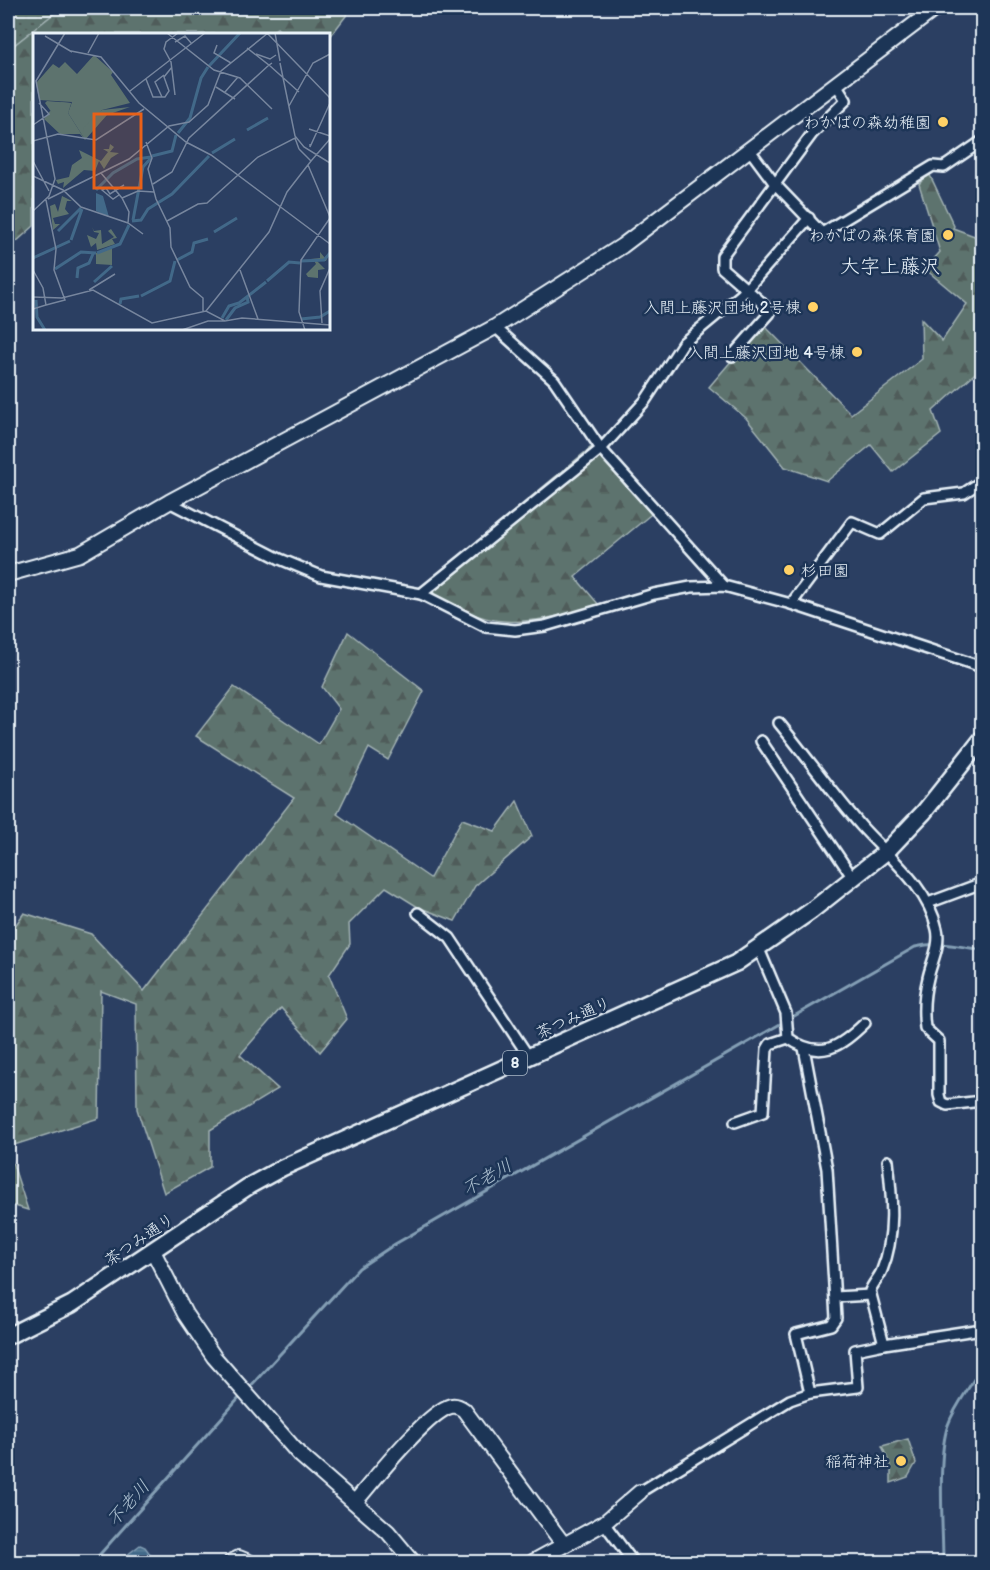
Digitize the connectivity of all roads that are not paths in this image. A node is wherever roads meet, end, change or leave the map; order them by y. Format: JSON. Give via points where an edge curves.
{"nodes":[{"id":1,"x":936,"y":8,"type":"edge"},
{"id":2,"x":836,"y":84,"type":"junction"},
{"id":3,"x":982,"y":141,"type":"edge"},
{"id":4,"x":749,"y":149,"type":"junction"},
{"id":5,"x":774,"y":184,"type":"junction"},
{"id":6,"x":809,"y":218,"type":"junction"},
{"id":7,"x":746,"y":290,"type":"junction"},
{"id":8,"x":495,"y":327,"type":"junction"},
{"id":9,"x":732,"y":356,"type":"dead end"},
{"id":10,"x":601,"y":449,"type":"junction"},
{"id":11,"x":982,"y":481,"type":"edge"},
{"id":12,"x":169,"y":502,"type":"junction"},
{"id":13,"x":8,"y":574,"type":"edge"},
{"id":14,"x":724,"y":586,"type":"junction"},
{"id":15,"x":421,"y":594,"type":"junction"},
{"id":16,"x":791,"y":603,"type":"junction"},
{"id":17,"x":982,"y":667,"type":"edge"},
{"id":18,"x":779,"y":723,"type":"dead end"},
{"id":19,"x":982,"y":739,"type":"edge"},
{"id":20,"x":761,"y":741,"type":"dead end"},
{"id":21,"x":888,"y":851,"type":"junction"},
{"id":22,"x":853,"y":878,"type":"junction"},
{"id":23,"x":982,"y":883,"type":"edge"},
{"id":24,"x":928,"y":903,"type":"junction"},
{"id":25,"x":418,"y":913,"type":"dead end"},
{"id":26,"x":759,"y":949,"type":"junction"},
{"id":27,"x":865,"y":1023,"type":"dead end"},
{"id":28,"x":788,"y":1038,"type":"junction"},
{"id":29,"x":804,"y":1048,"type":"junction"},
{"id":30,"x":529,"y":1057,"type":"junction"},
{"id":31,"x":982,"y":1101,"type":"edge"},
{"id":32,"x":735,"y":1122,"type":"dead end"},
{"id":33,"x":888,"y":1161,"type":"dead end"},
{"id":34,"x":153,"y":1251,"type":"junction"},
{"id":35,"x":871,"y":1295,"type":"junction"},
{"id":36,"x":835,"y":1297,"type":"junction"},
{"id":37,"x":982,"y":1329,"type":"edge"},
{"id":38,"x":8,"y":1336,"type":"edge"},
{"id":39,"x":884,"y":1344,"type":"junction"},
{"id":40,"x":810,"y":1393,"type":"junction"},
{"id":41,"x":640,"y":1492,"type":"joint"},
{"id":42,"x":355,"y":1502,"type":"junction"},
{"id":43,"x":604,"y":1523,"type":"junction"},
{"id":44,"x":564,"y":1545,"type":"junction"},
{"id":45,"x":231,"y":1563,"type":"edge"},
{"id":46,"x":249,"y":1563,"type":"edge"},
{"id":47,"x":413,"y":1563,"type":"edge"},
{"id":48,"x":533,"y":1563,"type":"edge"},
{"id":49,"x":633,"y":1563,"type":"edge"}],
"edges":[{"from":1,"to":2,"type":"street"},
{"from":2,"to":4,"type":"street"},
{"from":2,"to":5,"type":"street","via":[[846,100],[812,134]]},
{"from":3,"to":6,"type":"street","via":[[944,167],[933,166],[822,233]]},
{"from":4,"to":5,"type":"street"},
{"from":4,"to":8,"type":"street","via":[[622,246]]},
{"from":5,"to":6,"type":"street"},
{"from":5,"to":7,"type":"street","via":[[722,256],[722,268]]},
{"from":6,"to":7,"type":"street"},
{"from":7,"to":9,"type":"street","via":[[770,313]]},
{"from":7,"to":10,"type":"street","via":[[684,343],[645,401]]},
{"from":8,"to":10,"type":"street","via":[[554,380]]},
{"from":8,"to":12,"type":"street"},
{"from":10,"to":14,"type":"street"},
{"from":10,"to":15,"type":"street"},
{"from":11,"to":16,"type":"street","via":[[964,493],[924,498],[880,534],[852,522]]},
{"from":12,"to":13,"type":"street","via":[[80,554]]},
{"from":12,"to":15,"type":"street","via":[[321,576]]},
{"from":14,"to":15,"type":"street","via":[[654,594],[582,616],[515,630],[486,627]]},
{"from":14,"to":16,"type":"street"},
{"from":16,"to":17,"type":"street"},
{"from":18,"to":21,"type":"street","via":[[862,826]]},
{"from":19,"to":21,"type":"main road","name":"茶つみ通り","number":"8"},
{"from":20,"to":22,"type":"street"},
{"from":21,"to":22,"type":"main road","name":"茶つみ通り","number":"8"},
{"from":21,"to":24,"type":"street"},
{"from":22,"to":26,"type":"main road","name":"茶つみ通り","number":"8"},
{"from":23,"to":24,"type":"street"},
{"from":24,"to":31,"type":"street","via":[[938,931],[927,980],[924,1018],[925,1028],[939,1041],[941,1102],[947,1105]]},
{"from":25,"to":30,"type":"street","via":[[450,938]]},
{"from":26,"to":28,"type":"street","via":[[787,1018]]},
{"from":26,"to":30,"type":"main road","name":"茶つみ通り","number":"8","via":[[716,973]]},
{"from":27,"to":29,"type":"street","via":[[829,1049]]},
{"from":28,"to":29,"type":"street"},
{"from":28,"to":32,"type":"street","via":[[770,1044],[767,1049],[763,1112]]},
{"from":29,"to":36,"type":"street","via":[[827,1169]]},
{"from":30,"to":34,"type":"main road","name":"茶つみ通り","number":"8","via":[[282,1168]]},
{"from":33,"to":35,"type":"street","via":[[892,1198],[890,1245]]},
{"from":34,"to":38,"type":"main road","name":"茶つみ通り","number":"8","via":[[72,1304]]},
{"from":34,"to":42,"type":"street","via":[[191,1325],[245,1393],[299,1454]]},
{"from":35,"to":36,"type":"street"},
{"from":35,"to":39,"type":"street"},
{"from":36,"to":40,"type":"street","via":[[836,1318],[831,1325],[796,1334]]},
{"from":37,"to":39,"type":"street"},
{"from":39,"to":40,"type":"street","via":[[855,1350],[858,1387]]},
{"from":40,"to":41,"type":"street","via":[[790,1400]]},
{"from":41,"to":43,"type":"street"},
{"from":42,"to":44,"type":"street","via":[[421,1427],[449,1407],[459,1407]]},
{"from":42,"to":47,"type":"street","via":[[388,1532]]},
{"from":43,"to":44,"type":"street"},
{"from":43,"to":49,"type":"street"},
{"from":44,"to":48,"type":"street"},
{"from":45,"to":46,"type":"street","via":[[239,1558]]}]}
